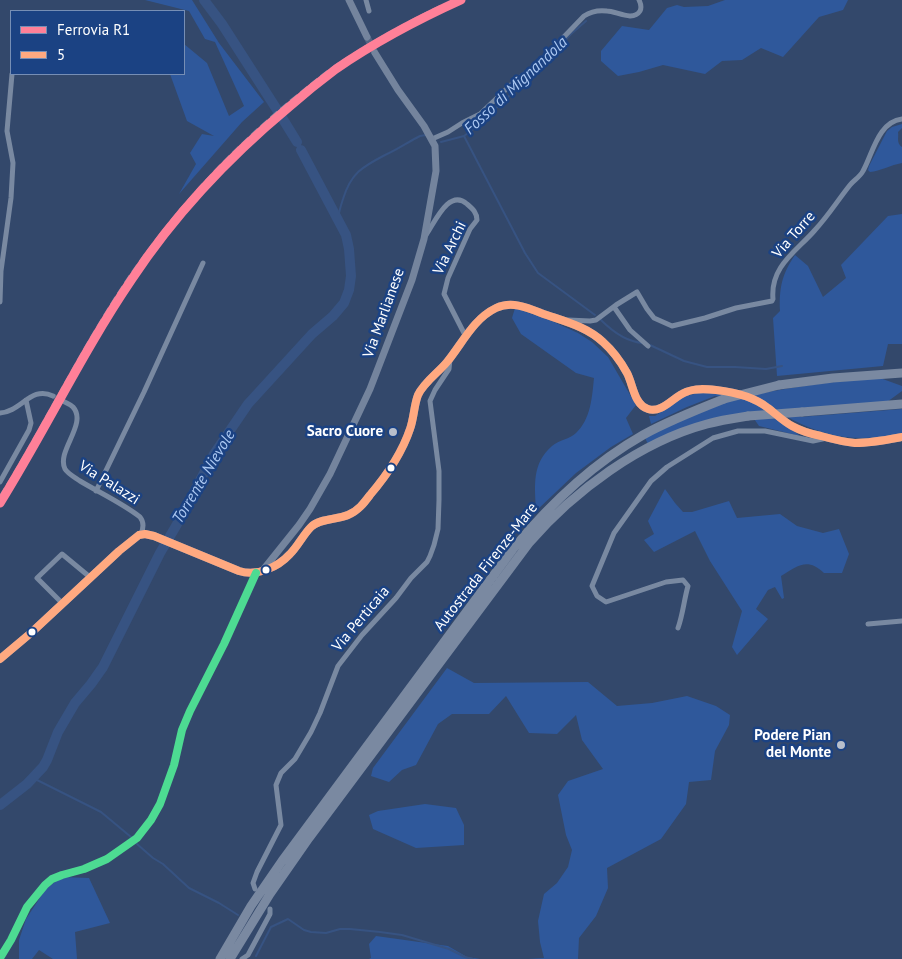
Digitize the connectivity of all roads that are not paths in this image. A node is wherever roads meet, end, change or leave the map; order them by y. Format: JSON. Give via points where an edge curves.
{"nodes":[{"id":1,"x":349,"y":0,"type":"edge"},
{"id":2,"x":366,"y":0,"type":"edge"},
{"id":3,"x":639,"y":0,"type":"edge"},
{"id":4,"x":369,"y":11,"type":"dead end"},
{"id":5,"x":367,"y":37,"type":"tunnel mouth"},
{"id":6,"x":375,"y":53,"type":"tunnel mouth"},
{"id":7,"x":12,"y":75,"type":"edge"},
{"id":8,"x":902,"y":119,"type":"edge"},
{"id":9,"x":432,"y":139,"type":"junction"},
{"id":10,"x":424,"y":239,"type":"junction"},
{"id":11,"x":203,"y":262,"type":"dead end"},
{"id":12,"x":0,"y":302,"type":"edge"},
{"id":13,"x":614,"y":307,"type":"junction"},
{"id":14,"x":560,"y":320,"type":"junction"},
{"id":15,"x":466,"y":337,"type":"junction"},
{"id":16,"x":648,"y":346,"type":"dead end"},
{"id":17,"x":450,"y":358,"type":"junction"},
{"id":18,"x":902,"y":373,"type":"edge"},
{"id":19,"x":53,"y":396,"type":"tunnel mouth"},
{"id":20,"x":26,"y":400,"type":"junction"},
{"id":21,"x":63,"y":401,"type":"tunnel mouth"},
{"id":22,"x":902,"y":404,"type":"edge"},
{"id":23,"x":18,"y":406,"type":"junction"},
{"id":24,"x":0,"y":413,"type":"edge"},
{"id":25,"x":28,"y":413,"type":"junction"},
{"id":26,"x":902,"y":437,"type":"edge"},
{"id":27,"x":828,"y":438,"type":"junction"},
{"id":28,"x":0,"y":482,"type":"edge"},
{"id":29,"x":96,"y":491,"type":"junction"},
{"id":30,"x":141,"y":534,"type":"junction"},
{"id":31,"x":259,"y":571,"type":"junction"},
{"id":32,"x":90,"y":578,"type":"junction"},
{"id":33,"x":63,"y":604,"type":"junction"},
{"id":34,"x":902,"y":621,"type":"edge"},
{"id":35,"x":868,"y":624,"type":"dead end"},
{"id":36,"x":678,"y":628,"type":"dead end"},
{"id":37,"x":0,"y":659,"type":"edge"},
{"id":38,"x":255,"y":889,"type":"dead end"},
{"id":39,"x":270,"y":909,"type":"dead end"},
{"id":40,"x":251,"y":957,"type":"edge"},
{"id":41,"x":0,"y":958,"type":"edge"},
{"id":42,"x":220,"y":959,"type":"edge"},
{"id":43,"x":230,"y":959,"type":"edge"},
{"id":44,"x":242,"y":959,"type":"edge"}],
"edges":[{"from":1,"to":5,"type":"street"},
{"from":2,"to":4,"type":"street"},
{"from":3,"to":9,"type":"street","via":[[641,8],[634,16],[604,10],[584,16],[536,66],[480,114]]},
{"from":6,"to":9,"type":"street","name":"Via Marlianese"},
{"from":7,"to":12,"type":"street","via":[[7,131],[13,163],[12,198],[2,261]]},
{"from":8,"to":13,"type":"street","name":"Via Torre","via":[[884,129],[862,174],[787,258],[772,288],[772,301],[672,326],[654,318],[637,292]]},
{"from":9,"to":10,"type":"street","name":"Via Marlianese","via":[[436,171]]},
{"from":10,"to":15,"type":"street","name":"Via Archi","via":[[449,202],[464,201],[476,213],[477,220],[448,278],[444,294]]},
{"from":10,"to":31,"type":"street","name":"Via Marlianese","via":[[374,380],[330,474],[299,525]]},
{"from":11,"to":29,"type":"street"},
{"from":13,"to":14,"type":"street","via":[[593,321]]},
{"from":13,"to":16,"type":"street","via":[[630,330]]},
{"from":14,"to":15,"type":"main road","via":[[510,304],[488,313]]},
{"from":14,"to":27,"type":"main road","via":[[594,334],[606,344],[627,373],[640,404],[645,408],[660,408],[692,390],[719,390],[752,398],[793,427]]},
{"from":15,"to":17,"type":"main road"},
{"from":17,"to":31,"type":"main road","via":[[418,395],[401,450],[363,504],[349,515],[316,523],[291,554],[274,566]]},
{"from":17,"to":38,"type":"street","name":"Via Perticaia","via":[[449,369],[430,401],[439,471],[438,529],[432,551],[427,562],[338,666],[311,732],[295,759],[280,773],[276,785],[281,825],[257,872],[253,883]]},
{"from":18,"to":42,"type":"highway","name":"Autostrada Firenze-Mare","bridge":true,"via":[[779,385],[724,399],[648,432],[578,481],[513,549],[282,861]]},
{"from":19,"to":20,"type":"street","via":[[40,393]]},
{"from":20,"to":23,"type":"street"},
{"from":20,"to":25,"type":"street"},
{"from":21,"to":29,"type":"street","name":"Via Palazzi","via":[[74,410],[77,421],[65,453],[64,467]]},
{"from":22,"to":43,"type":"highway","name":"Autostrada Firenze-Mare","bridge":true,"via":[[748,416],[709,423],[657,443],[575,497],[529,543],[309,838]]},
{"from":23,"to":24,"type":"street"},
{"from":23,"to":25,"type":"street"},
{"from":25,"to":28,"type":"street","via":[[28,433]]},
{"from":26,"to":27,"type":"main road","via":[[861,443]]},
{"from":27,"to":36,"type":"street","via":[[813,441],[765,431],[738,431],[713,438],[651,481],[614,533],[592,586],[597,596],[606,602],[666,582],[683,580],[688,586]]},
{"from":29,"to":30,"type":"street","name":"Via Palazzi","via":[[140,517],[143,523]]},
{"from":30,"to":31,"type":"main road","via":[[154,536],[244,572]]},
{"from":30,"to":32,"type":"main road"},
{"from":31,"to":41,"type":"street","via":[[190,711],[174,765],[151,820],[137,838],[107,859],[52,878],[27,907]]},
{"from":32,"to":33,"type":"main road"},
{"from":32,"to":33,"type":"street","via":[[62,554],[37,578]]},
{"from":33,"to":37,"type":"main road"},
{"from":34,"to":35,"type":"street"},
{"from":39,"to":40,"type":"street"},
{"from":40,"to":44,"type":"street"}]}
